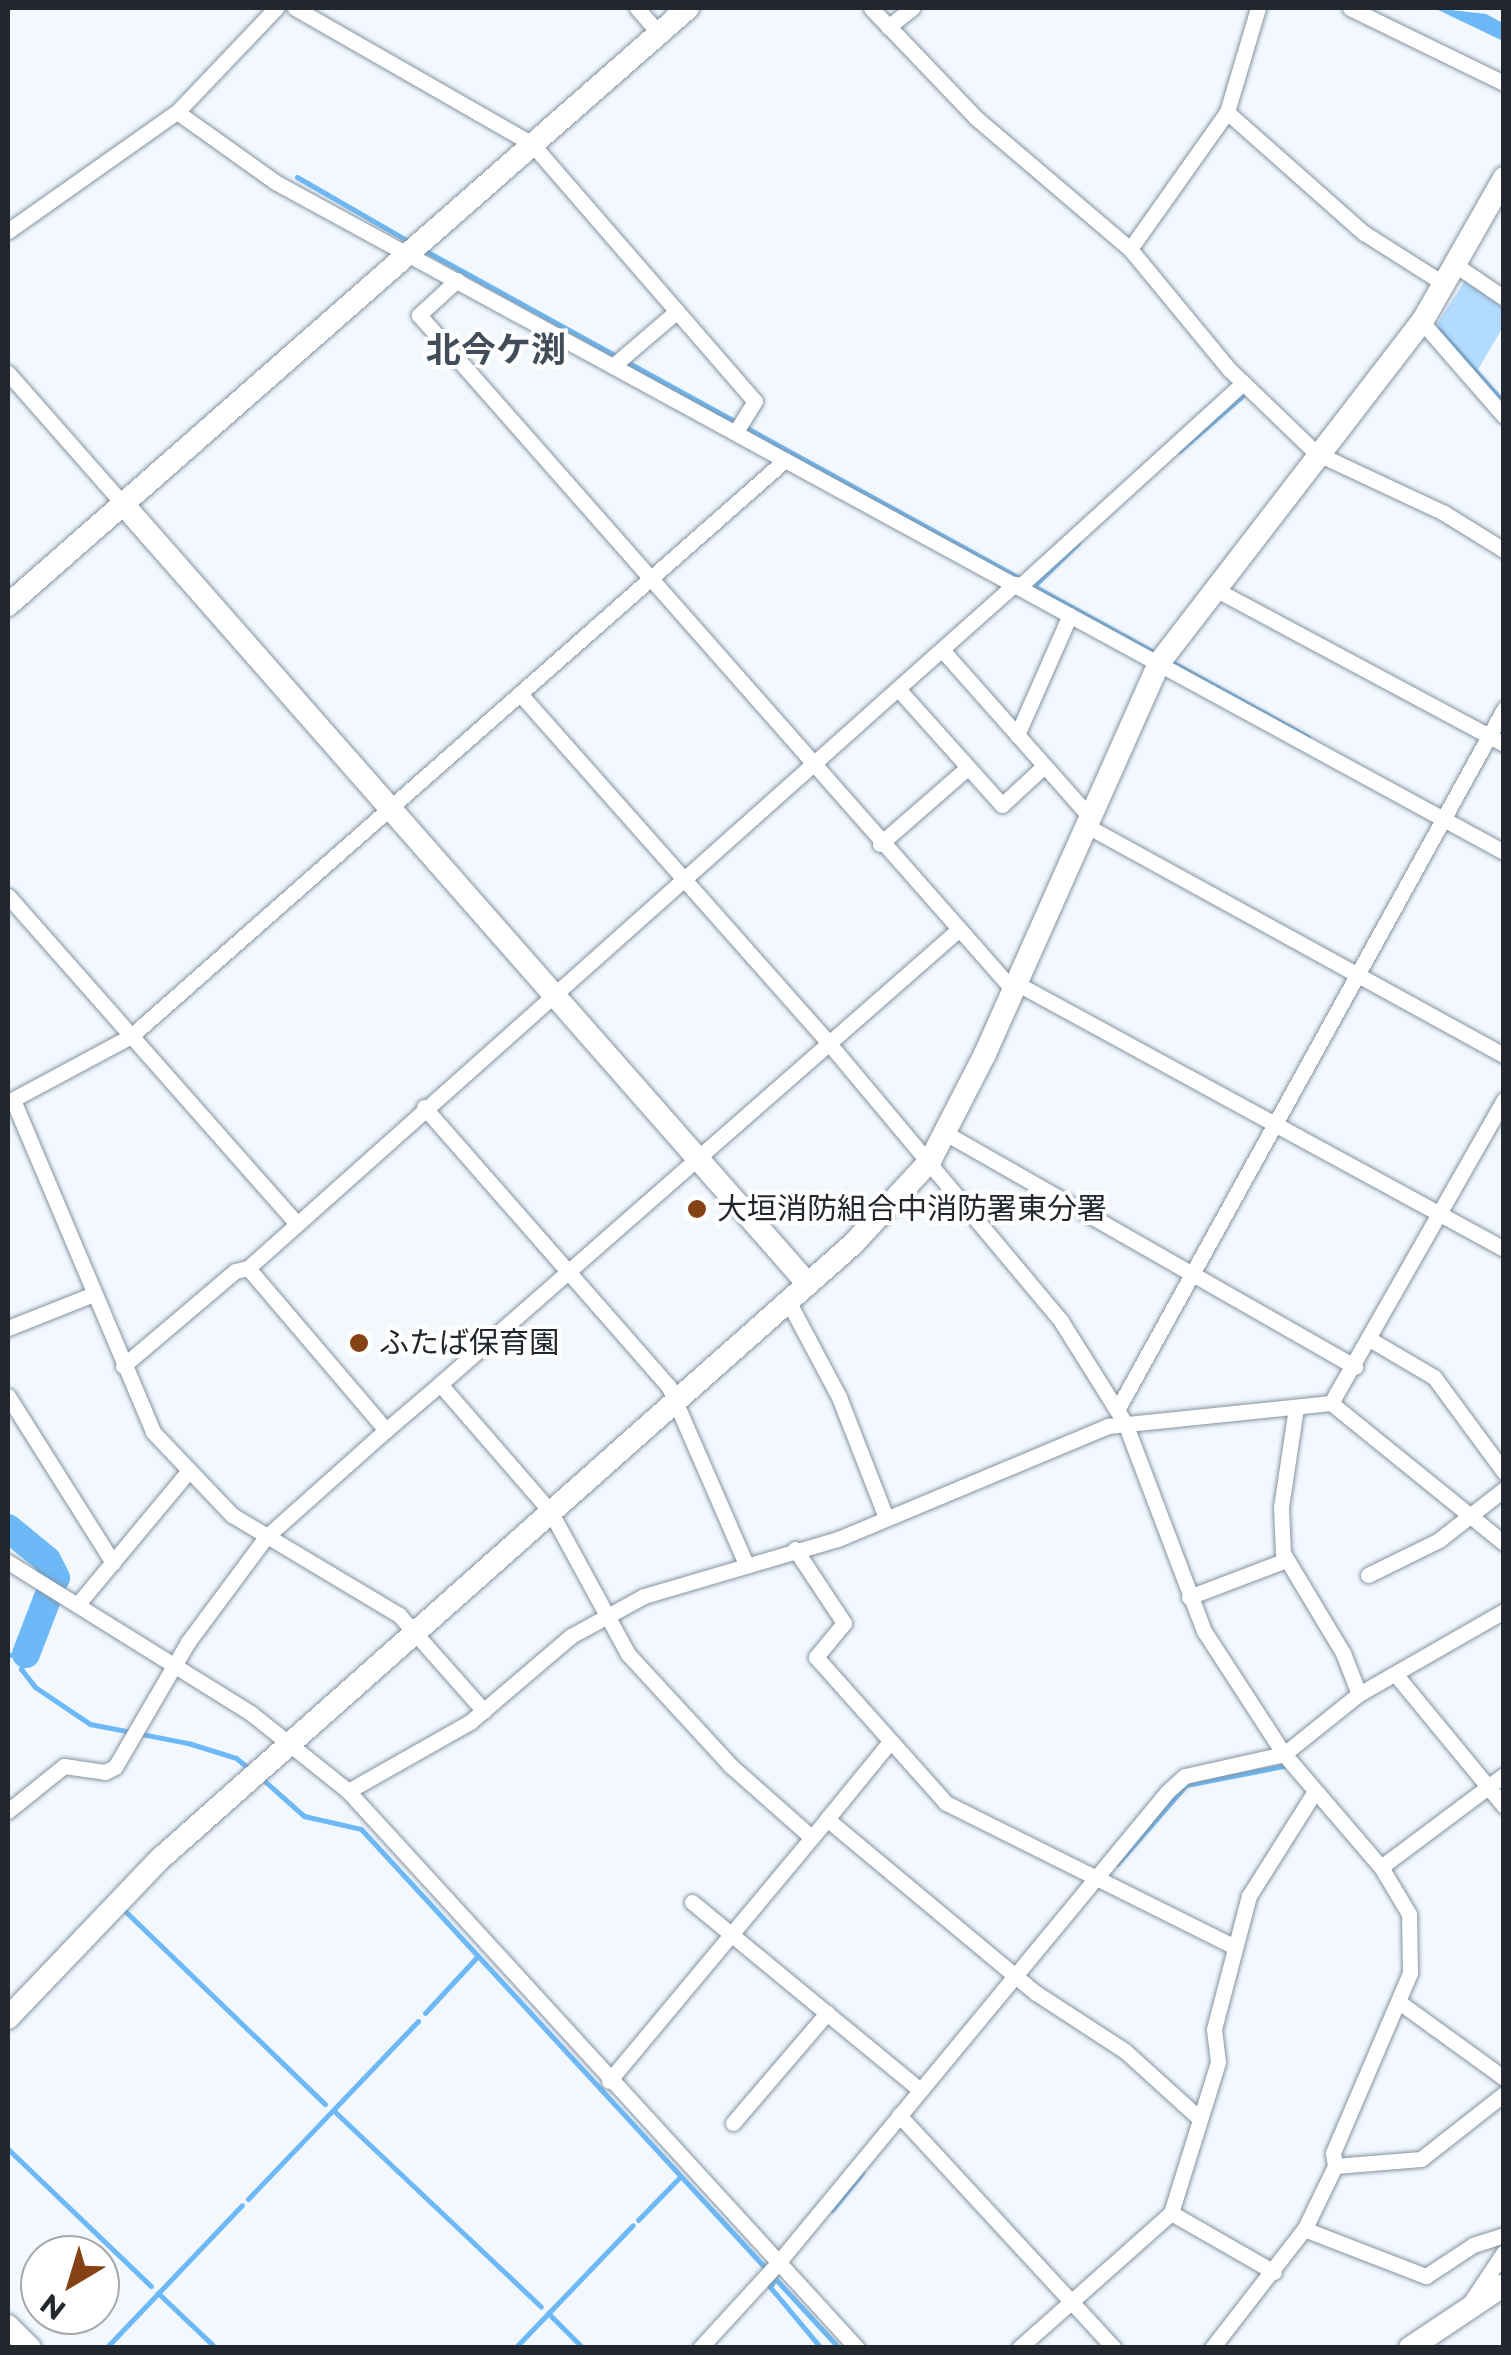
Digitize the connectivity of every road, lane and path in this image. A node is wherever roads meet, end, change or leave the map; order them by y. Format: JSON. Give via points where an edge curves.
{"nodes":[{"id":1,"x":276,"y":8,"type":"edge"},
{"id":2,"x":294,"y":8,"type":"edge"},
{"id":3,"x":637,"y":8,"type":"edge"},
{"id":4,"x":688,"y":8,"type":"edge"},
{"id":5,"x":870,"y":8,"type":"edge"},
{"id":6,"x":912,"y":8,"type":"edge"},
{"id":7,"x":1258,"y":8,"type":"edge"},
{"id":8,"x":1350,"y":8,"type":"edge"},
{"id":9,"x":888,"y":27,"type":"junction"},
{"id":10,"x":658,"y":33,"type":"junction"},
{"id":11,"x":1504,"y":83,"type":"edge"},
{"id":12,"x":177,"y":112,"type":"junction"},
{"id":13,"x":1227,"y":112,"type":"junction"},
{"id":14,"x":532,"y":144,"type":"junction"},
{"id":15,"x":1504,"y":178,"type":"edge"},
{"id":16,"x":8,"y":231,"type":"edge"},
{"id":17,"x":1130,"y":249,"type":"junction"},
{"id":18,"x":408,"y":253,"type":"junction"},
{"id":19,"x":1451,"y":276,"type":"junction"},
{"id":20,"x":458,"y":280,"type":"junction"},
{"id":21,"x":1504,"y":298,"type":"edge"},
{"id":22,"x":677,"y":312,"type":"junction"},
{"id":23,"x":1422,"y":322,"type":"junction"},
{"id":24,"x":614,"y":365,"type":"junction"},
{"id":25,"x":8,"y":373,"type":"edge"},
{"id":26,"x":1243,"y":383,"type":"junction"},
{"id":27,"x":1504,"y":416,"type":"edge"},
{"id":28,"x":736,"y":432,"type":"junction"},
{"id":29,"x":1316,"y":453,"type":"junction"},
{"id":30,"x":785,"y":460,"type":"junction"},
{"id":31,"x":123,"y":504,"type":"junction"},
{"id":32,"x":1504,"y":550,"type":"edge"},
{"id":33,"x":651,"y":581,"type":"junction"},
{"id":34,"x":1018,"y":585,"type":"junction"},
{"id":35,"x":1213,"y":588,"type":"junction"},
{"id":36,"x":8,"y":605,"type":"edge"},
{"id":37,"x":1070,"y":615,"type":"junction"},
{"id":38,"x":944,"y":652,"type":"junction"},
{"id":39,"x":1159,"y":664,"type":"junction"},
{"id":40,"x":900,"y":690,"type":"junction"},
{"id":41,"x":521,"y":696,"type":"junction"},
{"id":42,"x":1504,"y":709,"type":"edge"},
{"id":43,"x":1017,"y":735,"type":"junction"},
{"id":44,"x":1488,"y":736,"type":"junction"},
{"id":45,"x":1504,"y":744,"type":"edge"},
{"id":46,"x":1044,"y":766,"type":"junction"},
{"id":47,"x":812,"y":767,"type":"junction"},
{"id":48,"x":968,"y":768,"type":"junction"},
{"id":49,"x":390,"y":808,"type":"junction"},
{"id":50,"x":1446,"y":815,"type":"junction"},
{"id":51,"x":1088,"y":822,"type":"junction"},
{"id":52,"x":880,"y":844,"type":"junction"},
{"id":53,"x":1504,"y":852,"type":"edge"},
{"id":54,"x":682,"y":878,"type":"junction"},
{"id":55,"x":8,"y":896,"type":"edge"},
{"id":56,"x":958,"y":930,"type":"junction"},
{"id":57,"x":1358,"y":975,"type":"junction"},
{"id":58,"x":1015,"y":987,"type":"junction"},
{"id":59,"x":552,"y":994,"type":"junction"},
{"id":60,"x":130,"y":1036,"type":"junction"},
{"id":61,"x":827,"y":1041,"type":"junction"},
{"id":62,"x":1504,"y":1055,"type":"edge"},
{"id":63,"x":1504,"y":1100,"type":"edge"},
{"id":64,"x":10,"y":1101,"type":"edge"},
{"id":65,"x":424,"y":1107,"type":"junction"},
{"id":66,"x":1276,"y":1125,"type":"junction"},
{"id":67,"x":947,"y":1134,"type":"junction"},
{"id":68,"x":696,"y":1157,"type":"junction"},
{"id":69,"x":930,"y":1161,"type":"junction"},
{"id":70,"x":1441,"y":1214,"type":"junction"},
{"id":71,"x":295,"y":1222,"type":"junction"},
{"id":72,"x":1504,"y":1249,"type":"edge"},
{"id":73,"x":248,"y":1268,"type":"junction"},
{"id":74,"x":568,"y":1272,"type":"junction"},
{"id":75,"x":1194,"y":1275,"type":"junction"},
{"id":76,"x":808,"y":1284,"type":"junction"},
{"id":77,"x":94,"y":1294,"type":"junction"},
{"id":78,"x":788,"y":1301,"type":"junction"},
{"id":79,"x":8,"y":1328,"type":"edge"},
{"id":80,"x":1371,"y":1340,"type":"junction"},
{"id":81,"x":123,"y":1366,"type":"junction"},
{"id":82,"x":1355,"y":1367,"type":"junction"},
{"id":83,"x":440,"y":1384,"type":"junction"},
{"id":84,"x":8,"y":1396,"type":"edge"},
{"id":85,"x":676,"y":1401,"type":"junction"},
{"id":86,"x":1331,"y":1403,"type":"junction"},
{"id":87,"x":1296,"y":1408,"type":"junction"},
{"id":88,"x":1121,"y":1417,"type":"junction"},
{"id":89,"x":386,"y":1430,"type":"junction"},
{"id":90,"x":1504,"y":1472,"type":"edge"},
{"id":91,"x":186,"y":1474,"type":"junction"},
{"id":92,"x":1504,"y":1489,"type":"edge"},
{"id":93,"x":550,"y":1510,"type":"junction"},
{"id":94,"x":885,"y":1515,"type":"junction"},
{"id":95,"x":1471,"y":1517,"type":"junction"},
{"id":96,"x":266,"y":1537,"type":"junction"},
{"id":97,"x":1504,"y":1543,"type":"edge"},
{"id":98,"x":796,"y":1549,"type":"junction"},
{"id":99,"x":1286,"y":1560,"type":"junction"},
{"id":100,"x":8,"y":1562,"type":"edge"},
{"id":101,"x":113,"y":1562,"type":"junction"},
{"id":102,"x":744,"y":1562,"type":"junction"},
{"id":103,"x":1368,"y":1575,"type":"dead end"},
{"id":104,"x":1189,"y":1597,"type":"junction"},
{"id":105,"x":77,"y":1605,"type":"junction"},
{"id":106,"x":1504,"y":1611,"type":"edge"},
{"id":107,"x":606,"y":1616,"type":"junction"},
{"id":108,"x":416,"y":1630,"type":"junction"},
{"id":109,"x":174,"y":1666,"type":"junction"},
{"id":110,"x":1396,"y":1675,"type":"junction"},
{"id":111,"x":1359,"y":1694,"type":"junction"},
{"id":112,"x":484,"y":1711,"type":"junction"},
{"id":113,"x":291,"y":1740,"type":"junction"},
{"id":114,"x":888,"y":1744,"type":"junction"},
{"id":115,"x":1284,"y":1754,"type":"junction"},
{"id":116,"x":1504,"y":1775,"type":"edge"},
{"id":117,"x":1488,"y":1788,"type":"junction"},
{"id":118,"x":348,"y":1790,"type":"junction"},
{"id":119,"x":1314,"y":1791,"type":"junction"},
{"id":120,"x":1504,"y":1806,"type":"edge"},
{"id":121,"x":8,"y":1811,"type":"edge"},
{"id":122,"x":827,"y":1819,"type":"junction"},
{"id":123,"x":811,"y":1837,"type":"junction"},
{"id":124,"x":1381,"y":1867,"type":"junction"},
{"id":125,"x":1098,"y":1875,"type":"junction"},
{"id":126,"x":692,"y":1902,"type":"dead end"},
{"id":127,"x":730,"y":1933,"type":"junction"},
{"id":128,"x":1233,"y":1946,"type":"junction"},
{"id":129,"x":1015,"y":1975,"type":"junction"},
{"id":130,"x":1398,"y":2002,"type":"junction"},
{"id":131,"x":828,"y":2013,"type":"junction"},
{"id":132,"x":8,"y":2018,"type":"edge"},
{"id":133,"x":1504,"y":2078,"type":"edge"},
{"id":134,"x":609,"y":2081,"type":"junction"},
{"id":135,"x":920,"y":2090,"type":"junction"},
{"id":136,"x":1504,"y":2094,"type":"edge"},
{"id":137,"x":899,"y":2115,"type":"junction"},
{"id":138,"x":1200,"y":2118,"type":"junction"},
{"id":139,"x":733,"y":2123,"type":"dead end"},
{"id":140,"x":1335,"y":2166,"type":"junction"},
{"id":141,"x":1170,"y":2212,"type":"junction"},
{"id":142,"x":1304,"y":2229,"type":"junction"},
{"id":143,"x":1504,"y":2236,"type":"edge"},
{"id":144,"x":1504,"y":2252,"type":"edge"},
{"id":145,"x":777,"y":2264,"type":"junction"},
{"id":146,"x":1274,"y":2272,"type":"junction"},
{"id":147,"x":1504,"y":2285,"type":"edge"},
{"id":148,"x":1070,"y":2300,"type":"junction"},
{"id":149,"x":1466,"y":2309,"type":"junction"},
{"id":150,"x":8,"y":2326,"type":"edge"},
{"id":151,"x":30,"y":2348,"type":"edge"},
{"id":152,"x":700,"y":2348,"type":"edge"},
{"id":153,"x":857,"y":2348,"type":"edge"},
{"id":154,"x":1019,"y":2348,"type":"edge"},
{"id":155,"x":1114,"y":2348,"type":"edge"},
{"id":156,"x":1212,"y":2348,"type":"edge"},
{"id":157,"x":1410,"y":2348,"type":"edge"}],
"edges":[{"from":1,"to":12,"type":"street"},
{"from":2,"to":14,"type":"street"},
{"from":3,"to":10,"type":"street"},
{"from":4,"to":10,"type":"street"},
{"from":5,"to":9,"type":"street"},
{"from":6,"to":9,"type":"street"},
{"from":7,"to":13,"type":"street"},
{"from":8,"to":11,"type":"street"},
{"from":9,"to":17,"type":"street","via":[[976,118]]},
{"from":10,"to":14,"type":"street"},
{"from":12,"to":16,"type":"street"},
{"from":12,"to":18,"type":"street","via":[[275,182]]},
{"from":13,"to":17,"type":"street"},
{"from":13,"to":19,"type":"street","via":[[1364,233]]},
{"from":14,"to":18,"type":"street"},
{"from":14,"to":22,"type":"street"},
{"from":15,"to":19,"type":"street"},
{"from":17,"to":26,"type":"street"},
{"from":18,"to":20,"type":"street"},
{"from":18,"to":31,"type":"street"},
{"from":19,"to":21,"type":"street"},
{"from":19,"to":23,"type":"street"},
{"from":20,"to":24,"type":"street"},
{"from":20,"to":33,"type":"street","via":[[419,316]]},
{"from":22,"to":24,"type":"street"},
{"from":22,"to":28,"type":"street","via":[[755,401]]},
{"from":23,"to":27,"type":"street"},
{"from":23,"to":29,"type":"street"},
{"from":24,"to":28,"type":"street"},
{"from":25,"to":31,"type":"street"},
{"from":26,"to":29,"type":"street"},
{"from":26,"to":34,"type":"street"},
{"from":28,"to":30,"type":"street"},
{"from":29,"to":32,"type":"street","via":[[1444,513]]},
{"from":29,"to":35,"type":"street"},
{"from":30,"to":33,"type":"street"},
{"from":30,"to":34,"type":"street"},
{"from":31,"to":36,"type":"street"},
{"from":31,"to":49,"type":"street"},
{"from":33,"to":41,"type":"street"},
{"from":33,"to":47,"type":"street"},
{"from":34,"to":37,"type":"street"},
{"from":34,"to":38,"type":"street"},
{"from":35,"to":39,"type":"street"},
{"from":35,"to":44,"type":"street"},
{"from":37,"to":39,"type":"street"},
{"from":37,"to":43,"type":"street"},
{"from":38,"to":40,"type":"street"},
{"from":38,"to":43,"type":"street"},
{"from":39,"to":50,"type":"street"},
{"from":39,"to":51,"type":"street"},
{"from":40,"to":47,"type":"street"},
{"from":40,"to":48,"type":"street"},
{"from":41,"to":49,"type":"street"},
{"from":41,"to":54,"type":"street"},
{"from":42,"to":44,"type":"street"},
{"from":43,"to":46,"type":"street"},
{"from":44,"to":45,"type":"street"},
{"from":44,"to":50,"type":"street"},
{"from":46,"to":48,"type":"street","via":[[1002,805]]},
{"from":46,"to":51,"type":"street"},
{"from":47,"to":52,"type":"street"},
{"from":47,"to":54,"type":"street"},
{"from":48,"to":52,"type":"street"},
{"from":49,"to":59,"type":"street"},
{"from":49,"to":60,"type":"street"},
{"from":50,"to":53,"type":"street"},
{"from":50,"to":57,"type":"street"},
{"from":51,"to":57,"type":"street"},
{"from":51,"to":58,"type":"street"},
{"from":52,"to":56,"type":"street"},
{"from":54,"to":59,"type":"street"},
{"from":54,"to":61,"type":"street"},
{"from":55,"to":60,"type":"street"},
{"from":56,"to":58,"type":"street"},
{"from":56,"to":61,"type":"street"},
{"from":57,"to":62,"type":"street"},
{"from":57,"to":66,"type":"street"},
{"from":58,"to":66,"type":"street"},
{"from":58,"to":67,"type":"street"},
{"from":59,"to":65,"type":"street"},
{"from":59,"to":68,"type":"street"},
{"from":60,"to":64,"type":"street"},
{"from":60,"to":71,"type":"street"},
{"from":61,"to":68,"type":"street"},
{"from":61,"to":69,"type":"street"},
{"from":63,"to":70,"type":"street"},
{"from":64,"to":77,"type":"street"},
{"from":65,"to":71,"type":"street"},
{"from":65,"to":74,"type":"street"},
{"from":66,"to":70,"type":"street"},
{"from":66,"to":75,"type":"street"},
{"from":67,"to":69,"type":"street"},
{"from":67,"to":75,"type":"street"},
{"from":68,"to":74,"type":"street"},
{"from":68,"to":76,"type":"street"},
{"from":69,"to":76,"type":"street"},
{"from":69,"to":88,"type":"street","via":[[1060,1321]]},
{"from":70,"to":72,"type":"street"},
{"from":70,"to":80,"type":"street"},
{"from":71,"to":73,"type":"street"},
{"from":73,"to":81,"type":"street","via":[[234,1271]]},
{"from":73,"to":89,"type":"street"},
{"from":74,"to":83,"type":"street"},
{"from":74,"to":85,"type":"street"},
{"from":75,"to":82,"type":"street"},
{"from":75,"to":88,"type":"street"},
{"from":76,"to":78,"type":"street"},
{"from":77,"to":79,"type":"street"},
{"from":77,"to":81,"type":"street"},
{"from":78,"to":85,"type":"street"},
{"from":78,"to":94,"type":"street","via":[[847,1414]]},
{"from":80,"to":82,"type":"street"},
{"from":80,"to":90,"type":"street","via":[[1434,1377]]},
{"from":81,"to":91,"type":"street","via":[[153,1432]]},
{"from":82,"to":86,"type":"street"},
{"from":83,"to":89,"type":"street"},
{"from":83,"to":93,"type":"street"},
{"from":84,"to":101,"type":"street"},
{"from":85,"to":93,"type":"street"},
{"from":85,"to":102,"type":"street"},
{"from":86,"to":87,"type":"street"},
{"from":86,"to":95,"type":"street"},
{"from":87,"to":88,"type":"street"},
{"from":87,"to":99,"type":"street","via":[[1281,1507]]},
{"from":88,"to":94,"type":"street"},
{"from":88,"to":104,"type":"street"},
{"from":89,"to":96,"type":"street"},
{"from":91,"to":96,"type":"street"},
{"from":91,"to":101,"type":"street"},
{"from":92,"to":95,"type":"street"},
{"from":93,"to":107,"type":"street"},
{"from":93,"to":108,"type":"street"},
{"from":94,"to":98,"type":"street","via":[[838,1539]]},
{"from":95,"to":97,"type":"street"},
{"from":95,"to":103,"type":"street"},
{"from":96,"to":108,"type":"street"},
{"from":96,"to":109,"type":"street"},
{"from":98,"to":102,"type":"street"},
{"from":98,"to":114,"type":"street","via":[[844,1624],[816,1657]]},
{"from":99,"to":104,"type":"street"},
{"from":99,"to":111,"type":"street"},
{"from":100,"to":105,"type":"street"},
{"from":101,"to":105,"type":"street"},
{"from":102,"to":107,"type":"street"},
{"from":104,"to":115,"type":"street"},
{"from":105,"to":109,"type":"street"},
{"from":106,"to":110,"type":"street"},
{"from":107,"to":112,"type":"street"},
{"from":107,"to":123,"type":"street","via":[[628,1654],[705,1741]]},
{"from":108,"to":112,"type":"street"},
{"from":108,"to":113,"type":"street"},
{"from":109,"to":113,"type":"street"},
{"from":109,"to":121,"type":"street","via":[[115,1766],[105,1772],[64,1766]]},
{"from":110,"to":111,"type":"street"},
{"from":110,"to":117,"type":"street"},
{"from":111,"to":115,"type":"street"},
{"from":112,"to":118,"type":"street"},
{"from":113,"to":118,"type":"street"},
{"from":113,"to":132,"type":"street","via":[[160,1858]]},
{"from":114,"to":122,"type":"street"},
{"from":114,"to":125,"type":"street","via":[[946,1804]]},
{"from":115,"to":119,"type":"street"},
{"from":115,"to":125,"type":"street","via":[[1185,1776]]},
{"from":116,"to":117,"type":"street"},
{"from":117,"to":120,"type":"street"},
{"from":117,"to":124,"type":"street"},
{"from":118,"to":134,"type":"street"},
{"from":119,"to":124,"type":"street"},
{"from":119,"to":128,"type":"street","via":[[1249,1896]]},
{"from":122,"to":123,"type":"street"},
{"from":122,"to":129,"type":"street"},
{"from":123,"to":127,"type":"street"},
{"from":124,"to":130,"type":"street","via":[[1410,1914],[1414,1937]]},
{"from":125,"to":128,"type":"street"},
{"from":125,"to":129,"type":"street"},
{"from":126,"to":127,"type":"street"},
{"from":127,"to":131,"type":"street"},
{"from":127,"to":134,"type":"street"},
{"from":128,"to":138,"type":"street","via":[[1214,2029],[1218,2062]]},
{"from":129,"to":135,"type":"street"},
{"from":129,"to":138,"type":"street","via":[[1125,2051]]},
{"from":130,"to":133,"type":"street"},
{"from":130,"to":140,"type":"street","via":[[1333,2154]]},
{"from":131,"to":135,"type":"street"},
{"from":131,"to":139,"type":"street"},
{"from":134,"to":145,"type":"street"},
{"from":135,"to":137,"type":"street"},
{"from":136,"to":140,"type":"street","via":[[1421,2159]]},
{"from":137,"to":145,"type":"street"},
{"from":137,"to":148,"type":"street"},
{"from":138,"to":141,"type":"street"},
{"from":140,"to":142,"type":"street"},
{"from":141,"to":146,"type":"street"},
{"from":141,"to":148,"type":"street"},
{"from":142,"to":143,"type":"street","via":[[1426,2276],[1473,2245]]},
{"from":142,"to":146,"type":"street"},
{"from":144,"to":149,"type":"street"},
{"from":145,"to":152,"type":"street"},
{"from":145,"to":153,"type":"street"},
{"from":146,"to":156,"type":"street"},
{"from":147,"to":149,"type":"street"},
{"from":148,"to":154,"type":"street"},
{"from":148,"to":155,"type":"street"},
{"from":149,"to":157,"type":"street"},
{"from":150,"to":151,"type":"street"}]}
